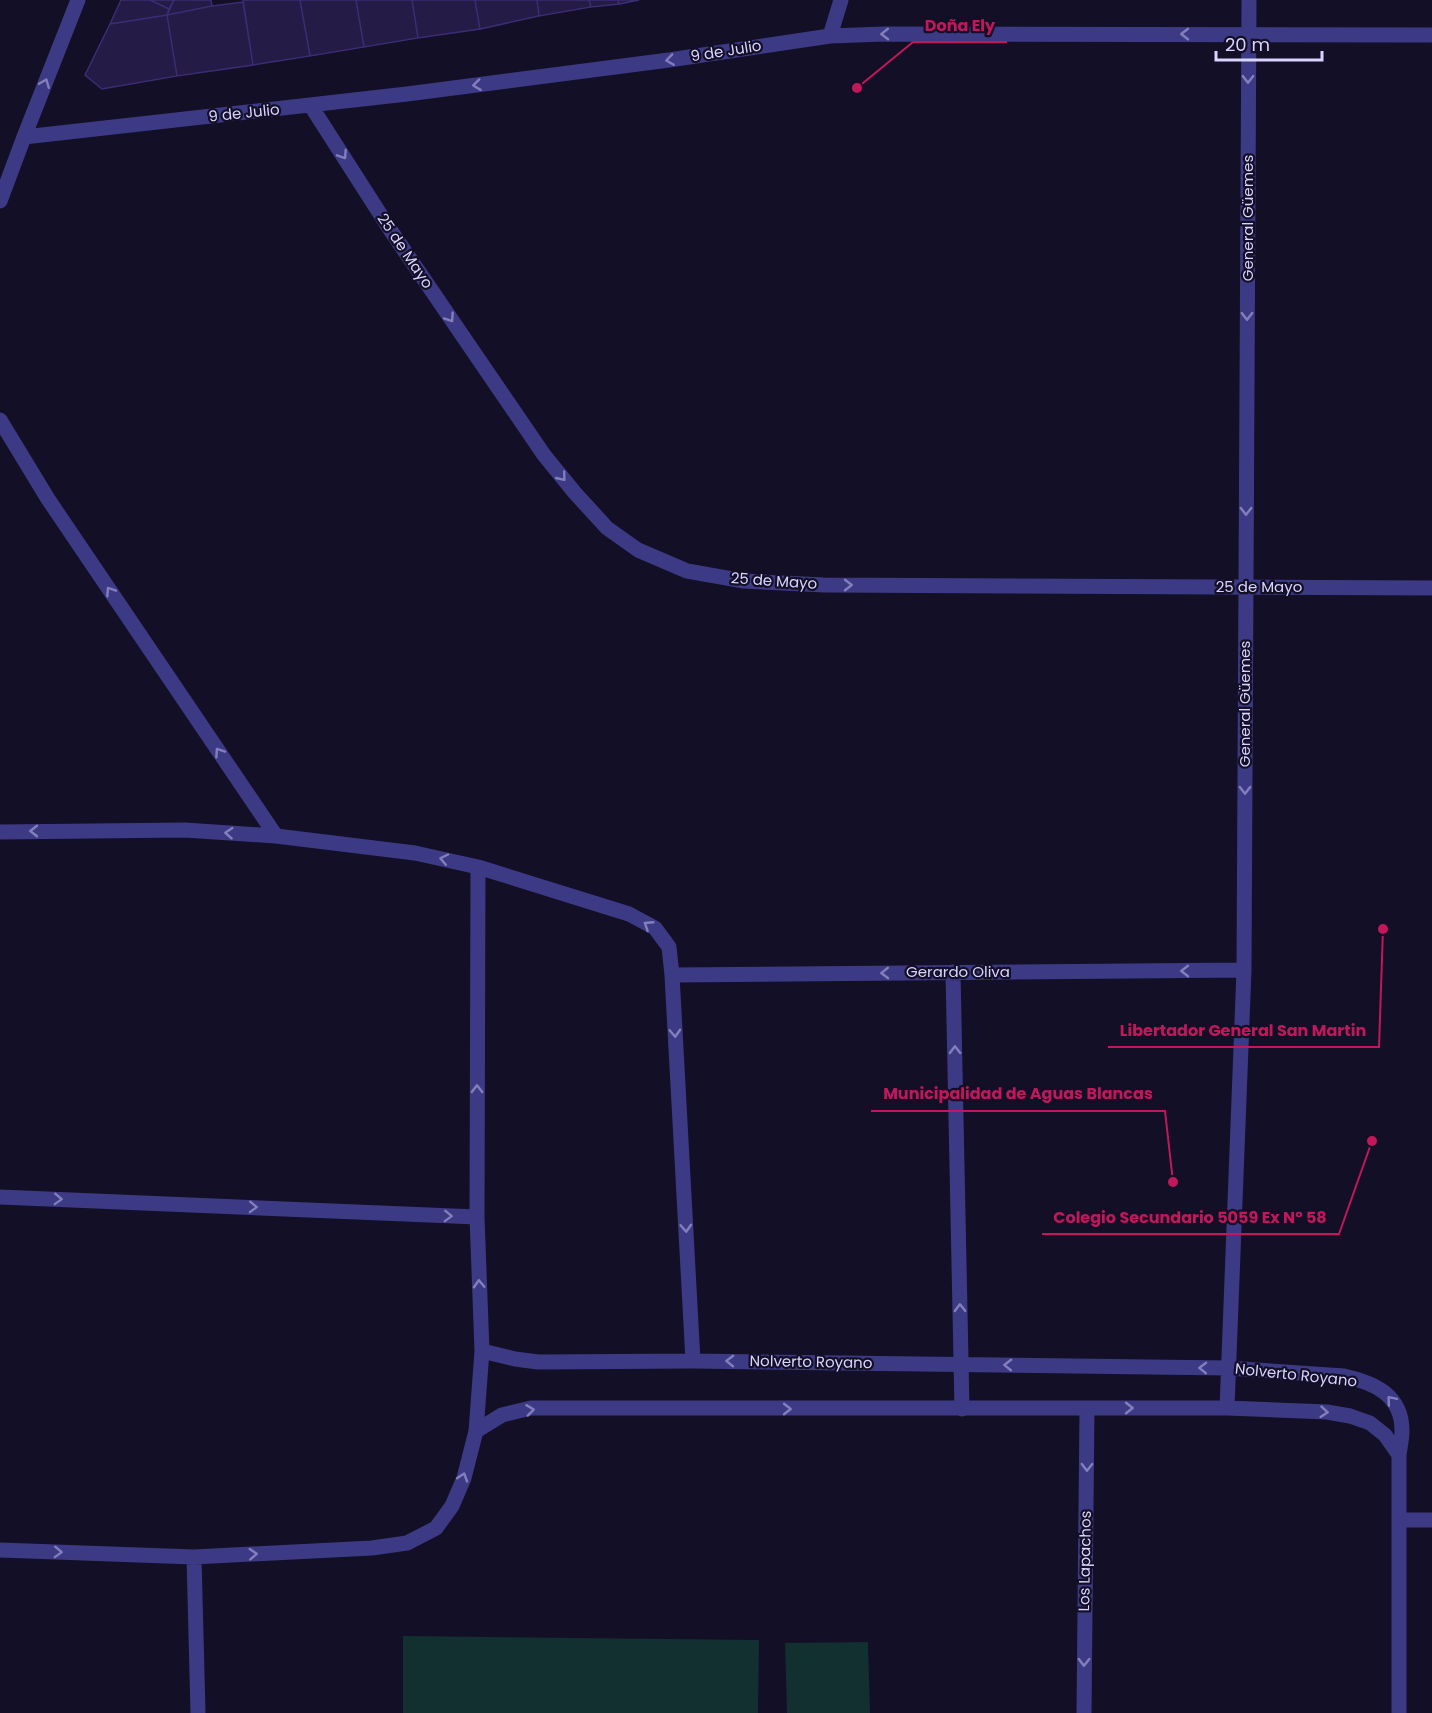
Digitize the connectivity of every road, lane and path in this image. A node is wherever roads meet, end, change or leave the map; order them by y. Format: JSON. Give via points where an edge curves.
{"nodes":[{"id":1,"x":78,"y":0,"type":"edge"},
{"id":2,"x":842,"y":0,"type":"edge"},
{"id":3,"x":1249,"y":0,"type":"edge"},
{"id":4,"x":1248,"y":33,"type":"junction"},
{"id":5,"x":1432,"y":35,"type":"edge"},
{"id":6,"x":830,"y":36,"type":"junction"},
{"id":7,"x":311,"y":106,"type":"junction"},
{"id":8,"x":24,"y":137,"type":"junction"},
{"id":9,"x":0,"y":201,"type":"edge"},
{"id":10,"x":0,"y":420,"type":"edge"},
{"id":11,"x":1246,"y":587,"type":"junction"},
{"id":12,"x":1432,"y":588,"type":"edge"},
{"id":13,"x":0,"y":832,"type":"edge"},
{"id":14,"x":276,"y":836,"type":"junction"},
{"id":15,"x":478,"y":867,"type":"junction"},
{"id":16,"x":1244,"y":970,"type":"junction"},
{"id":17,"x":953,"y":972,"type":"junction"},
{"id":18,"x":672,"y":975,"type":"junction"},
{"id":19,"x":0,"y":1197,"type":"edge"},
{"id":20,"x":477,"y":1217,"type":"junction"},
{"id":21,"x":482,"y":1351,"type":"junction"},
{"id":22,"x":693,"y":1361,"type":"junction"},
{"id":23,"x":962,"y":1365,"type":"junction"},
{"id":24,"x":1228,"y":1368,"type":"junction"},
{"id":25,"x":1088,"y":1408,"type":"junction"},
{"id":26,"x":1227,"y":1408,"type":"junction"},
{"id":27,"x":962,"y":1409,"type":"junction"},
{"id":28,"x":476,"y":1431,"type":"junction"},
{"id":29,"x":1399,"y":1455,"type":"junction"},
{"id":30,"x":1399,"y":1520,"type":"junction"},
{"id":31,"x":1432,"y":1520,"type":"edge"},
{"id":32,"x":0,"y":1550,"type":"edge"},
{"id":33,"x":194,"y":1557,"type":"junction"},
{"id":34,"x":198,"y":1713,"type":"edge"},
{"id":35,"x":1084,"y":1713,"type":"edge"},
{"id":36,"x":1398,"y":1713,"type":"edge"}],
"edges":[{"from":8,"to":1,"type":"street","one_way":true},
{"from":2,"to":6,"type":"street"},
{"from":3,"to":4,"type":"street","name":"General Güemes"},
{"from":4,"to":5,"type":"street","name":"9 de Julio"},
{"from":4,"to":6,"type":"street","name":"9 de Julio","one_way":true},
{"from":4,"to":11,"type":"street","name":"General Güemes","one_way":true},
{"from":6,"to":7,"type":"street","name":"9 de Julio","one_way":true},
{"from":7,"to":8,"type":"street","name":"9 de Julio"},
{"from":7,"to":11,"type":"street","name":"25 de Mayo","one_way":true,"via":[[544,455],[607,528],[638,550],[687,571],[744,581],[824,585]]},
{"from":8,"to":9,"type":"street"},
{"from":14,"to":10,"type":"street","one_way":true,"via":[[48,499]]},
{"from":11,"to":12,"type":"street","name":"25 de Mayo"},
{"from":11,"to":16,"type":"street","name":"General Güemes","one_way":true},
{"from":14,"to":13,"type":"street","one_way":true,"via":[[186,830]]},
{"from":15,"to":14,"type":"street","one_way":true,"via":[[415,853]]},
{"from":18,"to":15,"type":"street","one_way":true,"via":[[669,947],[655,928],[629,914]]},
{"from":20,"to":15,"type":"street","one_way":true},
{"from":16,"to":17,"type":"street","name":"Gerardo Oliva","one_way":true},
{"from":16,"to":24,"type":"street","name":"General Güemes"},
{"from":17,"to":18,"type":"street","name":"Gerardo Oliva","one_way":true},
{"from":23,"to":17,"type":"street","one_way":true},
{"from":18,"to":22,"type":"street","one_way":true},
{"from":19,"to":20,"type":"street","one_way":true},
{"from":21,"to":20,"type":"street","one_way":true},
{"from":21,"to":22,"type":"street","name":"Nolverto Royano","via":[[538,1362]]},
{"from":21,"to":28,"type":"street"},
{"from":23,"to":22,"type":"street","name":"Nolverto Royano","one_way":true},
{"from":24,"to":23,"type":"street","name":"Nolverto Royano","one_way":true},
{"from":23,"to":27,"type":"street"},
{"from":24,"to":26,"type":"street","name":"General Güemes"},
{"from":29,"to":24,"type":"street","name":"Nolverto Royano","one_way":true,"via":[[1401,1414],[1391,1397],[1376,1386],[1344,1376]]},
{"from":25,"to":26,"type":"street","one_way":true},
{"from":25,"to":27,"type":"street"},
{"from":25,"to":35,"type":"street","name":"Los Lapachos","one_way":true},
{"from":26,"to":29,"type":"street","one_way":true,"via":[[1350,1416],[1370,1423],[1386,1435]]},
{"from":28,"to":27,"type":"street","one_way":true,"via":[[502,1415],[531,1408]]},
{"from":33,"to":28,"type":"street","one_way":true,"via":[[407,1543],[436,1528],[452,1506]]},
{"from":29,"to":30,"type":"street","name":"Nolverto Royano"},
{"from":30,"to":31,"type":"street"},
{"from":30,"to":36,"type":"street","name":"Nolverto Royano"},
{"from":32,"to":33,"type":"street","one_way":true},
{"from":33,"to":34,"type":"street"}]}
